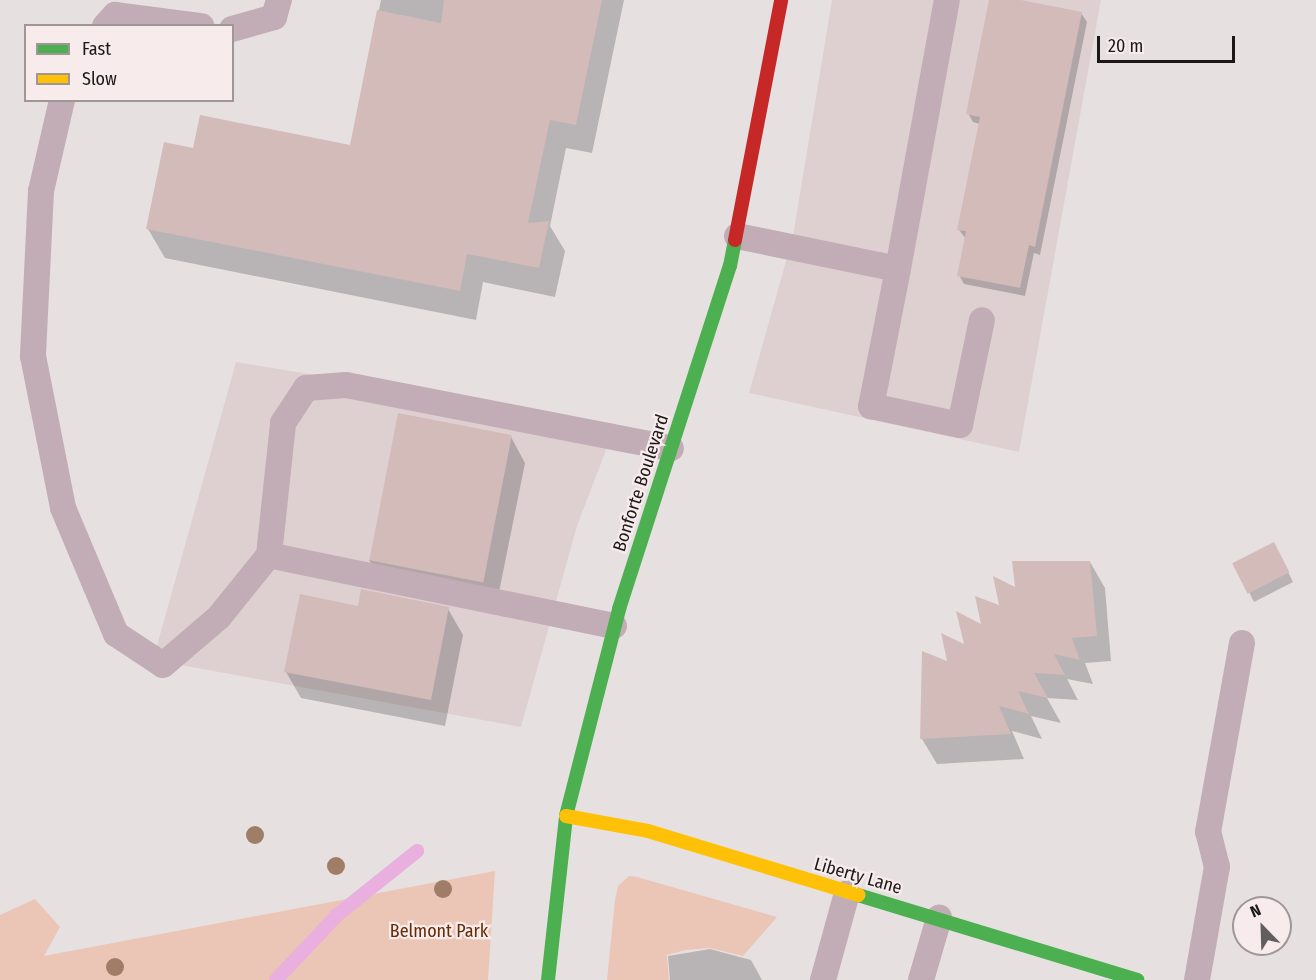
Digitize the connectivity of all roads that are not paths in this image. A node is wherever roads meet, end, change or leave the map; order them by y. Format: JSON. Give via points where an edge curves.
{"nodes":[{"id":1,"x":279,"y":0,"type":"edge"},
{"id":2,"x":781,"y":0,"type":"edge"},
{"id":3,"x":947,"y":0,"type":"edge"},
{"id":4,"x":107,"y":24,"type":"edge"},
{"id":5,"x":186,"y":24,"type":"edge"},
{"id":6,"x":234,"y":28,"type":"edge"},
{"id":7,"x":62,"y":102,"type":"edge"},
{"id":8,"x":737,"y":236,"type":"junction"},
{"id":9,"x":898,"y":268,"type":"junction"},
{"id":10,"x":982,"y":320,"type":"dead end"},
{"id":11,"x":671,"y":448,"type":"junction"},
{"id":12,"x":269,"y":555,"type":"junction"},
{"id":13,"x":614,"y":626,"type":"junction"},
{"id":14,"x":1242,"y":643,"type":"dead end"},
{"id":15,"x":566,"y":816,"type":"junction"},
{"id":16,"x":847,"y":893,"type":"junction"},
{"id":17,"x":939,"y":918,"type":"junction"},
{"id":18,"x":548,"y":980,"type":"edge"},
{"id":19,"x":823,"y":980,"type":"edge"},
{"id":20,"x":921,"y":980,"type":"edge"},
{"id":21,"x":1137,"y":980,"type":"edge"},
{"id":22,"x":1197,"y":980,"type":"edge"}],
"edges":[{"from":1,"to":6,"type":"lane","via":[[274,17]]},
{"from":2,"to":8,"type":"main road","name":"Bonforte Boulevard"},
{"from":3,"to":9,"type":"lane"},
{"from":4,"to":5,"type":"lane","via":[[116,15]]},
{"from":7,"to":12,"type":"lane","via":[[41,191],[33,356],[63,508],[116,634],[163,665],[219,617]]},
{"from":8,"to":9,"type":"lane"},
{"from":8,"to":11,"type":"main road","name":"Bonforte Boulevard"},
{"from":9,"to":10,"type":"lane","via":[[871,406],[960,425]]},
{"from":11,"to":12,"type":"lane","via":[[346,385],[306,388],[283,423]]},
{"from":11,"to":13,"type":"main road","name":"Bonforte Boulevard"},
{"from":12,"to":13,"type":"lane"},
{"from":13,"to":15,"type":"main road","name":"Bonforte Boulevard"},
{"from":14,"to":22,"type":"lane","via":[[1208,832],[1216,867]]},
{"from":15,"to":16,"type":"main road","name":"Liberty Lane","via":[[648,831]]},
{"from":15,"to":18,"type":"main road","name":"Bonforte Boulevard"},
{"from":16,"to":17,"type":"main road","name":"Liberty Lane"},
{"from":16,"to":19,"type":"lane"},
{"from":17,"to":20,"type":"lane"},
{"from":17,"to":21,"type":"main road","name":"Liberty Lane"}]}
